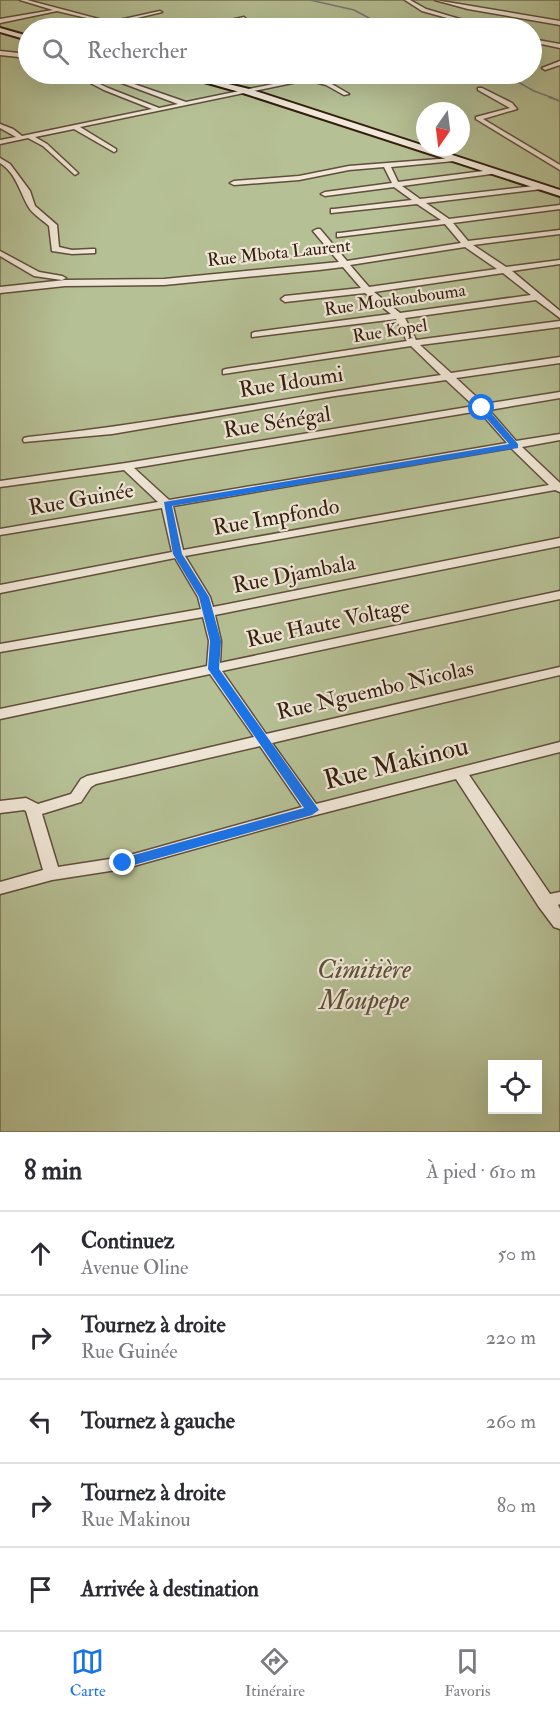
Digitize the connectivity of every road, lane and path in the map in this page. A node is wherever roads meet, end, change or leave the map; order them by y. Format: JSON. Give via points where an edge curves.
{"nodes":[{"id":1,"x":22,"y":0,"type":"edge"},
{"id":2,"x":407,"y":0,"type":"edge"},
{"id":3,"x":437,"y":0,"type":"edge"},
{"id":4,"x":59,"y":10,"type":"junction"},
{"id":5,"x":160,"y":12,"type":"dead end"},
{"id":6,"x":83,"y":18,"type":"edge"},
{"id":7,"x":137,"y":18,"type":"edge"},
{"id":8,"x":452,"y":18,"type":"edge"},
{"id":9,"x":529,"y":18,"type":"edge"},
{"id":10,"x":542,"y":20,"type":"edge"},
{"id":11,"x":0,"y":21,"type":"edge"},
{"id":12,"x":560,"y":23,"type":"edge"},
{"id":13,"x":0,"y":30,"type":"edge"},
{"id":14,"x":18,"y":35,"type":"edge"},
{"id":15,"x":542,"y":43,"type":"edge"},
{"id":16,"x":560,"y":46,"type":"edge"},
{"id":17,"x":0,"y":53,"type":"edge"},
{"id":18,"x":18,"y":55,"type":"edge"},
{"id":19,"x":560,"y":63,"type":"edge"},
{"id":20,"x":545,"y":68,"type":"dead end"},
{"id":21,"x":96,"y":84,"type":"edge"},
{"id":22,"x":129,"y":84,"type":"edge"},
{"id":23,"x":219,"y":84,"type":"edge"},
{"id":24,"x":279,"y":84,"type":"edge"},
{"id":25,"x":328,"y":84,"type":"edge"},
{"id":26,"x":480,"y":89,"type":"dead end"},
{"id":27,"x":246,"y":91,"type":"junction"},
{"id":28,"x":345,"y":94,"type":"dead end"},
{"id":29,"x":186,"y":104,"type":"junction"},
{"id":30,"x":158,"y":110,"type":"junction"},
{"id":31,"x":0,"y":126,"type":"edge"},
{"id":32,"x":75,"y":127,"type":"junction"},
{"id":33,"x":25,"y":137,"type":"junction"},
{"id":34,"x":0,"y":142,"type":"edge"},
{"id":35,"x":114,"y":150,"type":"dead end"},
{"id":36,"x":0,"y":160,"type":"edge"},
{"id":37,"x":452,"y":160,"type":"junction"},
{"id":38,"x":387,"y":166,"type":"junction"},
{"id":39,"x":560,"y":168,"type":"edge"},
{"id":40,"x":491,"y":172,"type":"junction"},
{"id":41,"x":75,"y":173,"type":"dead end"},
{"id":42,"x":234,"y":183,"type":"dead end"},
{"id":43,"x":396,"y":185,"type":"junction"},
{"id":44,"x":542,"y":187,"type":"junction"},
{"id":45,"x":560,"y":193,"type":"edge"},
{"id":46,"x":325,"y":194,"type":"dead end"},
{"id":47,"x":423,"y":202,"type":"junction"},
{"id":48,"x":560,"y":207,"type":"edge"},
{"id":49,"x":333,"y":211,"type":"dead end"},
{"id":50,"x":447,"y":220,"type":"junction"},
{"id":51,"x":317,"y":231,"type":"dead end"},
{"id":52,"x":560,"y":232,"type":"edge"},
{"id":53,"x":340,"y":235,"type":"dead end"},
{"id":54,"x":466,"y":244,"type":"junction"},
{"id":55,"x":92,"y":251,"type":"dead end"},
{"id":56,"x":0,"y":253,"type":"edge"},
{"id":57,"x":560,"y":262,"type":"edge"},
{"id":58,"x":342,"y":263,"type":"junction"},
{"id":59,"x":505,"y":270,"type":"junction"},
{"id":60,"x":98,"y":282,"type":"junction"},
{"id":61,"x":0,"y":290,"type":"edge"},
{"id":62,"x":367,"y":290,"type":"junction"},
{"id":63,"x":538,"y":297,"type":"junction"},
{"id":64,"x":285,"y":299,"type":"dead end"},
{"id":65,"x":560,"y":315,"type":"edge"},
{"id":66,"x":400,"y":317,"type":"junction"},
{"id":67,"x":560,"y":324,"type":"edge"},
{"id":68,"x":255,"y":334,"type":"dead end"},
{"id":69,"x":413,"y":343,"type":"junction"},
{"id":70,"x":560,"y":360,"type":"edge"},
{"id":71,"x":226,"y":372,"type":"dead end"},
{"id":72,"x":450,"y":377,"type":"junction"},
{"id":73,"x":560,"y":395,"type":"edge"},
{"id":74,"x":482,"y":408,"type":"junction"},
{"id":75,"x":560,"y":437,"type":"edge"},
{"id":76,"x":28,"y":440,"type":"dead end"},
{"id":77,"x":515,"y":446,"type":"junction"},
{"id":78,"x":126,"y":466,"type":"junction"},
{"id":79,"x":0,"y":484,"type":"edge"},
{"id":80,"x":559,"y":487,"type":"edge"},
{"id":81,"x":167,"y":504,"type":"junction"},
{"id":82,"x":0,"y":532,"type":"edge"},
{"id":83,"x":560,"y":542,"type":"edge"},
{"id":84,"x":178,"y":554,"type":"junction"},
{"id":85,"x":0,"y":589,"type":"edge"},
{"id":86,"x":560,"y":596,"type":"edge"},
{"id":87,"x":208,"y":612,"type":"junction"},
{"id":88,"x":0,"y":648,"type":"edge"},
{"id":89,"x":213,"y":669,"type":"junction"},
{"id":90,"x":560,"y":671,"type":"edge"},
{"id":91,"x":0,"y":714,"type":"edge"},
{"id":92,"x":264,"y":739,"type":"junction"},
{"id":93,"x":560,"y":747,"type":"edge"},
{"id":94,"x":460,"y":773,"type":"junction"},
{"id":95,"x":0,"y":807,"type":"edge"},
{"id":96,"x":30,"y":808,"type":"junction"},
{"id":97,"x":312,"y":810,"type":"junction"},
{"id":98,"x":52,"y":874,"type":"junction"},
{"id":99,"x":0,"y":888,"type":"edge"},
{"id":100,"x":552,"y":900,"type":"edge"},
{"id":101,"x":560,"y":922,"type":"edge"}],
"edges":[{"from":1,"to":4,"type":"street"},
{"from":2,"to":8,"type":"street"},
{"from":3,"to":9,"type":"street"},
{"from":4,"to":6,"type":"street"},
{"from":4,"to":11,"type":"street"},
{"from":5,"to":7,"type":"street"},
{"from":10,"to":12,"type":"street"},
{"from":13,"to":14,"type":"main road"},
{"from":15,"to":16,"type":"street"},
{"from":17,"to":18,"type":"street"},
{"from":19,"to":20,"type":"street"},
{"from":21,"to":30,"type":"street"},
{"from":22,"to":29,"type":"street"},
{"from":23,"to":27,"type":"main road"},
{"from":24,"to":27,"type":"street"},
{"from":25,"to":28,"type":"street"},
{"from":26,"to":39,"type":"street","via":[[514,109],[478,118]]},
{"from":27,"to":29,"type":"street"},
{"from":27,"to":37,"type":"main road"},
{"from":29,"to":30,"type":"street"},
{"from":30,"to":32,"type":"street"},
{"from":31,"to":33,"type":"street"},
{"from":32,"to":33,"type":"street"},
{"from":32,"to":35,"type":"street"},
{"from":33,"to":34,"type":"street"},
{"from":33,"to":41,"type":"street","via":[[45,146]]},
{"from":36,"to":55,"type":"street","via":[[26,191],[32,207],[53,225],[55,249]]},
{"from":37,"to":38,"type":"street"},
{"from":37,"to":40,"type":"main road"},
{"from":38,"to":42,"type":"street"},
{"from":38,"to":43,"type":"street"},
{"from":40,"to":43,"type":"street"},
{"from":40,"to":44,"type":"main road"},
{"from":43,"to":46,"type":"street"},
{"from":43,"to":47,"type":"street"},
{"from":44,"to":45,"type":"main road"},
{"from":44,"to":47,"type":"street"},
{"from":47,"to":49,"type":"street"},
{"from":47,"to":50,"type":"street"},
{"from":48,"to":50,"type":"street"},
{"from":50,"to":53,"type":"street"},
{"from":50,"to":54,"type":"street"},
{"from":51,"to":58,"type":"street"},
{"from":52,"to":54,"type":"street","name":"Rue Mbota Laurent"},
{"from":54,"to":58,"type":"street","name":"Rue Mbota Laurent"},
{"from":54,"to":59,"type":"street"},
{"from":56,"to":60,"type":"street","via":[[37,274]]},
{"from":57,"to":59,"type":"street"},
{"from":58,"to":60,"type":"street","name":"Rue Mbota Laurent","via":[[164,282]]},
{"from":58,"to":62,"type":"street"},
{"from":59,"to":62,"type":"street"},
{"from":59,"to":63,"type":"street"},
{"from":60,"to":61,"type":"street","name":"Rue Mbota Laurent"},
{"from":62,"to":64,"type":"street"},
{"from":62,"to":66,"type":"street"},
{"from":63,"to":65,"type":"street"},
{"from":63,"to":66,"type":"street","name":"Rue Moukoubouma"},
{"from":66,"to":68,"type":"street","name":"Rue Moukoubouma"},
{"from":66,"to":69,"type":"street"},
{"from":67,"to":69,"type":"street","name":"Rue Kopel"},
{"from":69,"to":71,"type":"street","name":"Rue Kopel"},
{"from":69,"to":72,"type":"street"},
{"from":70,"to":72,"type":"street","name":"Rue Idoumi"},
{"from":72,"to":74,"type":"street"},
{"from":72,"to":76,"type":"street","name":"Rue Idoumi","via":[[112,431]]},
{"from":73,"to":74,"type":"street","name":"Rue Sénégal"},
{"from":74,"to":77,"type":"street"},
{"from":74,"to":78,"type":"street","name":"Rue Sénégal"},
{"from":75,"to":77,"type":"street","name":"Rue Guinée"},
{"from":77,"to":80,"type":"street"},
{"from":77,"to":81,"type":"street","name":"Rue Guinée"},
{"from":78,"to":79,"type":"street","name":"Rue Sénégal"},
{"from":78,"to":81,"type":"street"},
{"from":80,"to":84,"type":"street","name":"Rue Impfondo"},
{"from":81,"to":82,"type":"street","name":"Rue Guinée"},
{"from":81,"to":84,"type":"street"},
{"from":83,"to":87,"type":"street","name":"Rue Djambala"},
{"from":84,"to":85,"type":"street","name":"Rue Impfondo"},
{"from":84,"to":87,"type":"street","via":[[204,597]]},
{"from":86,"to":89,"type":"street","name":"Rue Haute Voltage"},
{"from":87,"to":88,"type":"street","name":"Rue Djambala"},
{"from":87,"to":89,"type":"street","via":[[215,641]]},
{"from":89,"to":91,"type":"street","name":"Rue Haute Voltage"},
{"from":89,"to":92,"type":"street"},
{"from":90,"to":92,"type":"street","name":"Rue Nguembo Nicolas"},
{"from":92,"to":96,"type":"street","name":"Rue Nguembo Nicolas","via":[[92,780],[76,798]]},
{"from":92,"to":97,"type":"street"},
{"from":93,"to":94,"type":"street","name":"Rue Makinou"},
{"from":94,"to":97,"type":"street","name":"Rue Makinou"},
{"from":94,"to":100,"type":"street"},
{"from":95,"to":96,"type":"street","name":"Rue Nguembo Nicolas"},
{"from":96,"to":98,"type":"street"},
{"from":97,"to":98,"type":"street","name":"Rue Makinou","via":[[123,863]]},
{"from":98,"to":99,"type":"street","name":"Rue Makinou"},
{"from":100,"to":101,"type":"street"}]}
